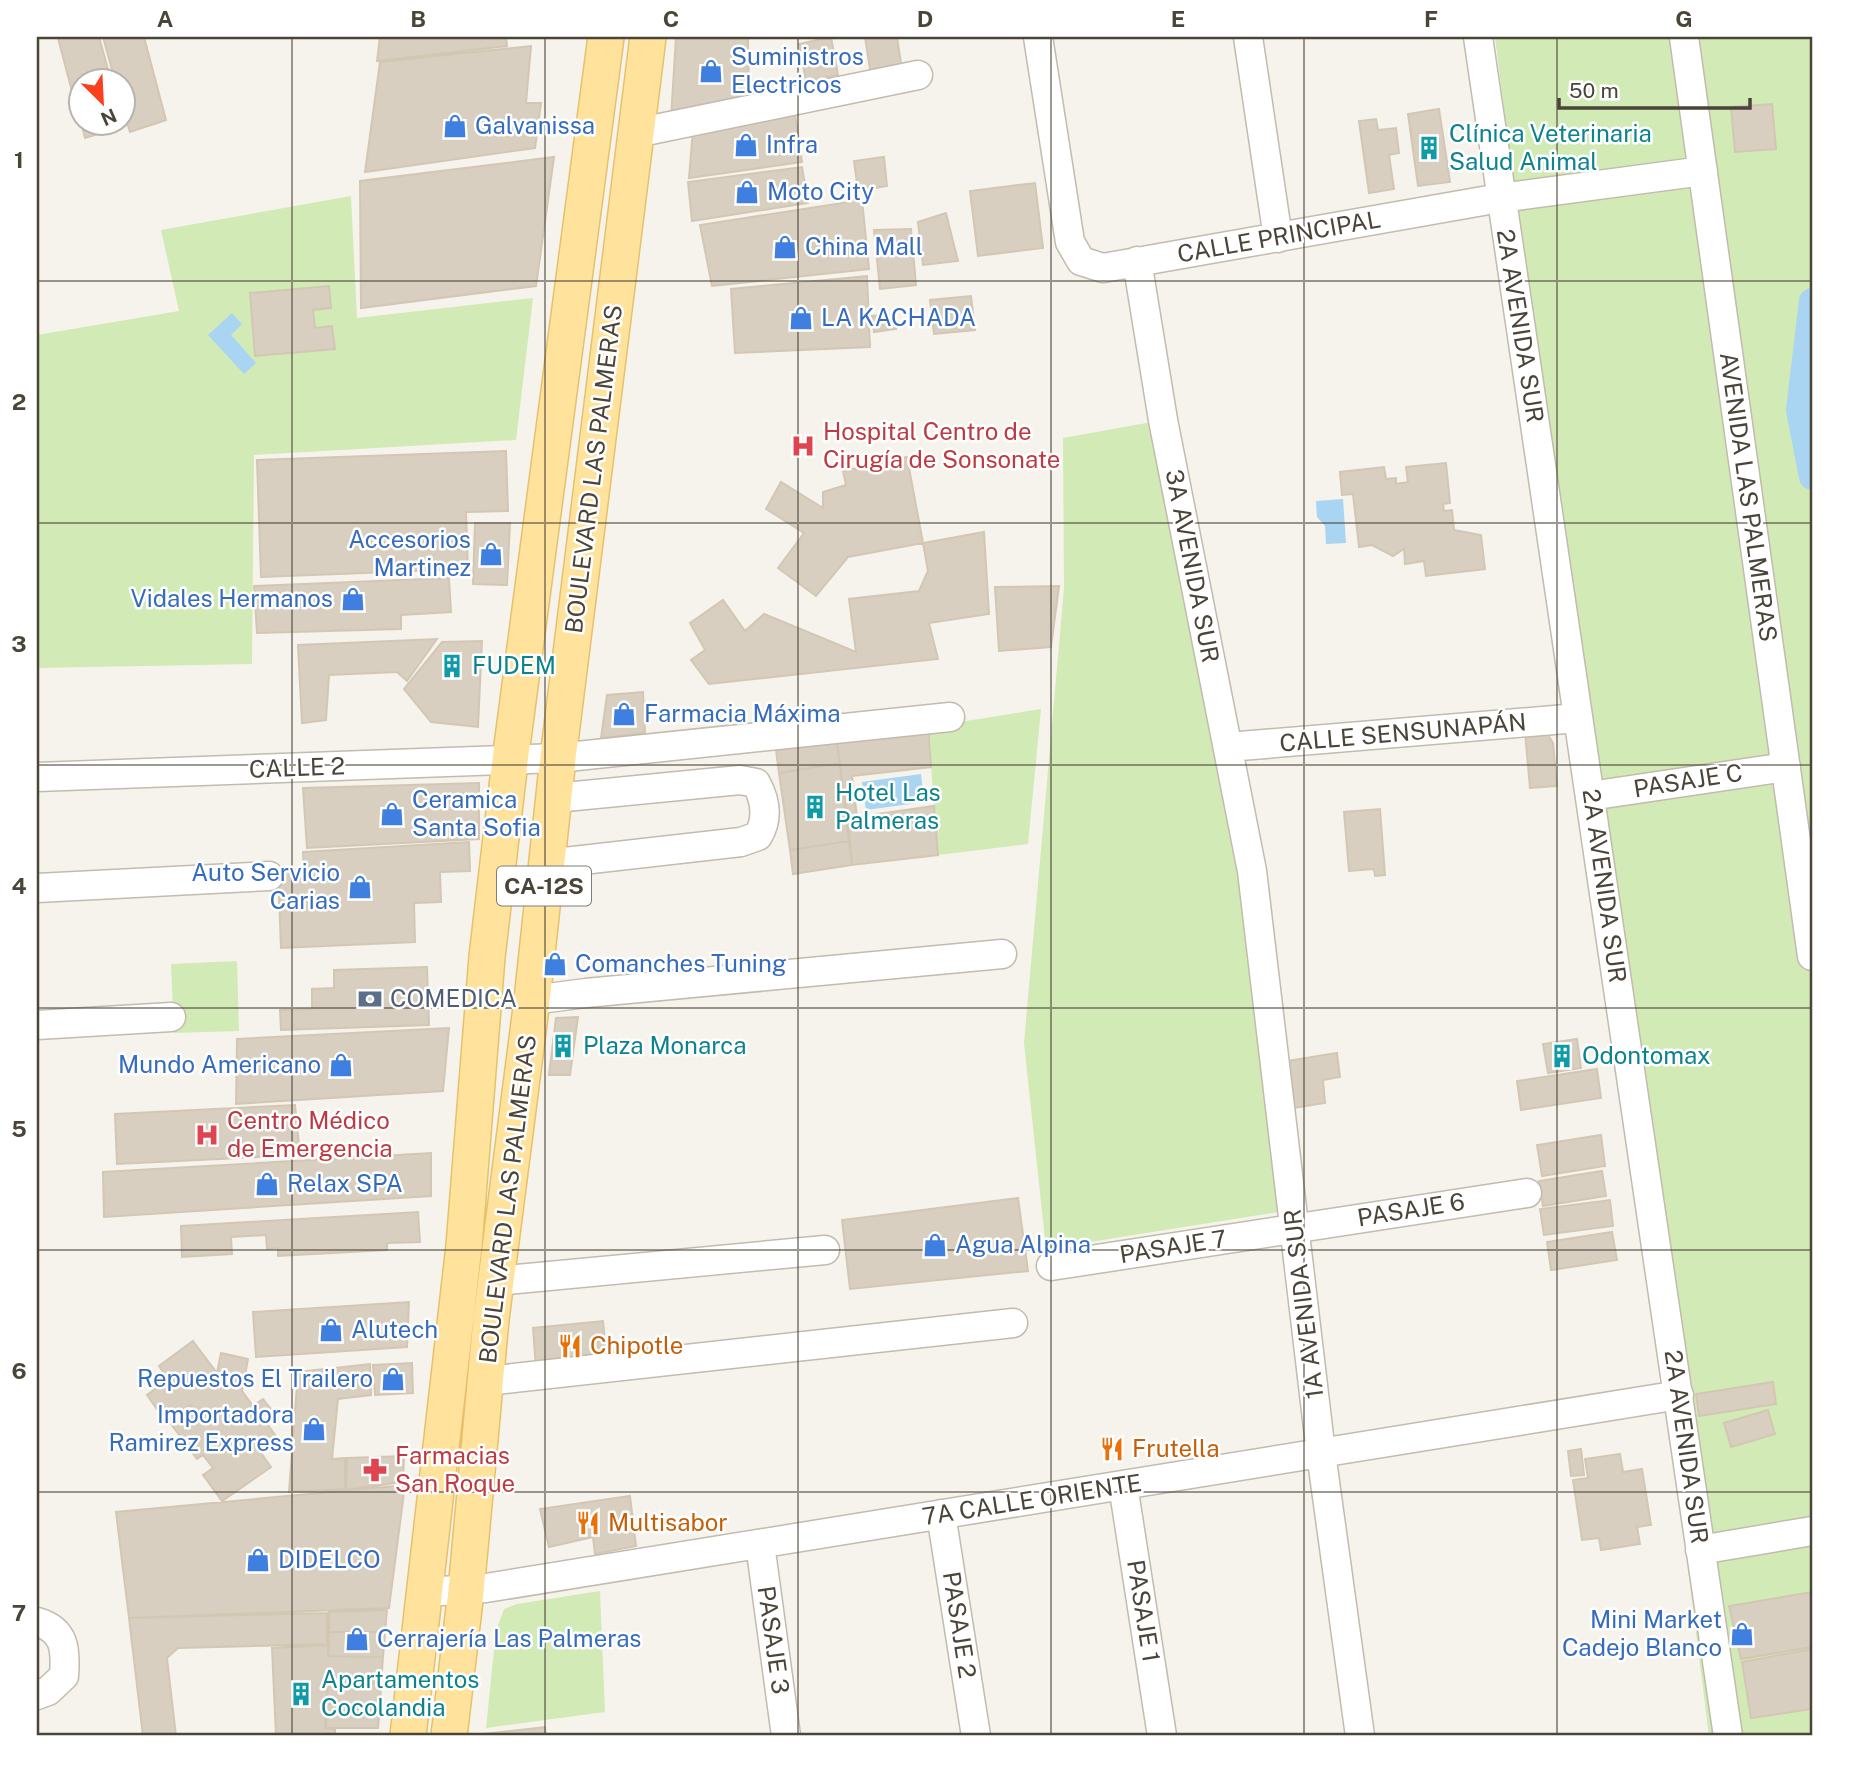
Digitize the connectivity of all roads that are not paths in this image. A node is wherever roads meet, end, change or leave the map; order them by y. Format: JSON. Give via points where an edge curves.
{"nodes":[{"id":1,"x":605,"y":37,"type":"edge"},
{"id":2,"x":648,"y":37,"type":"edge"},
{"id":3,"x":1038,"y":37,"type":"edge"},
{"id":4,"x":1248,"y":37,"type":"edge"},
{"id":5,"x":1478,"y":37,"type":"edge"},
{"id":6,"x":1684,"y":37,"type":"edge"},
{"id":7,"x":918,"y":75,"type":"dead end"},
{"id":8,"x":636,"y":134,"type":"junction"},
{"id":9,"x":1703,"y":171,"type":"junction"},
{"id":10,"x":1500,"y":198,"type":"junction"},
{"id":11,"x":1278,"y":238,"type":"junction"},
{"id":12,"x":1137,"y":261,"type":"junction"},
{"id":13,"x":950,"y":717,"type":"dead end"},
{"id":14,"x":1578,"y":718,"type":"junction"},
{"id":15,"x":1228,"y":747,"type":"junction"},
{"id":16,"x":558,"y":758,"type":"junction"},
{"id":17,"x":510,"y":761,"type":"junction"},
{"id":18,"x":1786,"y":766,"type":"junction"},
{"id":19,"x":37,"y":777,"type":"edge"},
{"id":20,"x":1591,"y":796,"type":"junction"},
{"id":21,"x":555,"y":798,"type":"junction"},
{"id":22,"x":547,"y":864,"type":"junction"},
{"id":23,"x":1252,"y":871,"type":"joint"},
{"id":24,"x":269,"y":876,"type":"dead end"},
{"id":25,"x":37,"y":888,"type":"edge"},
{"id":26,"x":1812,"y":951,"type":"edge"},
{"id":27,"x":1002,"y":954,"type":"dead end"},
{"id":28,"x":532,"y":1000,"type":"junction"},
{"id":29,"x":171,"y":1017,"type":"dead end"},
{"id":30,"x":37,"y":1024,"type":"edge"},
{"id":31,"x":1527,"y":1193,"type":"dead end"},
{"id":32,"x":1295,"y":1228,"type":"junction"},
{"id":33,"x":825,"y":1250,"type":"dead end"},
{"id":34,"x":1051,"y":1266,"type":"dead end"},
{"id":35,"x":496,"y":1281,"type":"junction"},
{"id":36,"x":1013,"y":1323,"type":"dead end"},
{"id":37,"x":487,"y":1381,"type":"junction"},
{"id":38,"x":1679,"y":1395,"type":"junction"},
{"id":39,"x":1321,"y":1453,"type":"junction"},
{"id":40,"x":1123,"y":1485,"type":"junction"},
{"id":41,"x":941,"y":1514,"type":"junction"},
{"id":42,"x":1812,"y":1531,"type":"edge"},
{"id":43,"x":760,"y":1544,"type":"junction"},
{"id":44,"x":1700,"y":1550,"type":"junction"},
{"id":45,"x":466,"y":1591,"type":"junction"},
{"id":46,"x":426,"y":1592,"type":"junction"},
{"id":47,"x":37,"y":1622,"type":"edge"},
{"id":48,"x":37,"y":1695,"type":"edge"},
{"id":49,"x":408,"y":1736,"type":"edge"},
{"id":50,"x":449,"y":1736,"type":"edge"},
{"id":51,"x":786,"y":1736,"type":"edge"},
{"id":52,"x":976,"y":1736,"type":"edge"},
{"id":53,"x":1162,"y":1736,"type":"edge"},
{"id":54,"x":1360,"y":1736,"type":"edge"},
{"id":55,"x":1728,"y":1736,"type":"edge"}],
"edges":[{"from":1,"to":17,"type":"main road","name":"BOULEVARD LAS PALMERAS"},
{"from":2,"to":8,"type":"main road","name":"BOULEVARD LAS PALMERAS","number":"CA-12S"},
{"from":3,"to":12,"type":"street","name":"CALLE PRINCIPAL","via":[[1070,242],[1080,261],[1103,268]]},
{"from":4,"to":11,"type":"street"},
{"from":5,"to":10,"type":"street","name":"2A AVENIDA SUR"},
{"from":6,"to":9,"type":"street","name":"AVENIDA LAS PALMERAS"},
{"from":7,"to":8,"type":"street"},
{"from":8,"to":16,"type":"main road","name":"BOULEVARD LAS PALMERAS","number":"CA-12S"},
{"from":9,"to":10,"type":"street","name":"CALLE PRINCIPAL"},
{"from":9,"to":18,"type":"street","name":"AVENIDA LAS PALMERAS"},
{"from":10,"to":11,"type":"street","name":"CALLE PRINCIPAL"},
{"from":10,"to":14,"type":"street","name":"2A AVENIDA SUR"},
{"from":11,"to":12,"type":"street","name":"CALLE PRINCIPAL"},
{"from":12,"to":15,"type":"street","name":"3A AVENIDA SUR","via":[[1163,420]]},
{"from":13,"to":16,"type":"street","name":"CALLE 2"},
{"from":14,"to":15,"type":"street","name":"CALLE SENSUNAPÁN"},
{"from":14,"to":20,"type":"street","name":"2A AVENIDA SUR"},
{"from":15,"to":23,"type":"street","name":"3A AVENIDA SUR"},
{"from":16,"to":17,"type":"street","name":"CALLE 2"},
{"from":16,"to":21,"type":"main road","name":"BOULEVARD LAS PALMERAS","number":"CA-12S"},
{"from":17,"to":19,"type":"street","name":"CALLE 2"},
{"from":17,"to":46,"type":"main road","name":"BOULEVARD LAS PALMERAS","via":[[486,957],[464,1246]]},
{"from":18,"to":20,"type":"street","name":"PASAJE C"},
{"from":18,"to":26,"type":"street","name":"AVENIDA LAS PALMERAS"},
{"from":20,"to":38,"type":"street","name":"2A AVENIDA SUR"},
{"from":21,"to":22,"type":"main road","name":"BOULEVARD LAS PALMERAS","number":"CA-12S"},
{"from":21,"to":22,"type":"street","via":[[740,780],[756,783],[760,789],[765,823],[758,836],[741,842]]},
{"from":22,"to":28,"type":"main road","name":"BOULEVARD LAS PALMERAS","number":"CA-12S"},
{"from":23,"to":32,"type":"street","name":"1A AVENIDA SUR"},
{"from":24,"to":25,"type":"street"},
{"from":27,"to":28,"type":"street"},
{"from":28,"to":35,"type":"main road","name":"BOULEVARD LAS PALMERAS","number":"CA-12S"},
{"from":29,"to":30,"type":"street"},
{"from":31,"to":32,"type":"street","name":"PASAJE 6"},
{"from":32,"to":34,"type":"street","name":"PASAJE 7"},
{"from":32,"to":39,"type":"street","name":"1A AVENIDA SUR"},
{"from":33,"to":35,"type":"street"},
{"from":35,"to":37,"type":"main road","name":"BOULEVARD LAS PALMERAS","number":"CA-12S"},
{"from":36,"to":37,"type":"street"},
{"from":37,"to":45,"type":"main road","name":"BOULEVARD LAS PALMERAS","number":"CA-12S"},
{"from":38,"to":39,"type":"street","name":"7A CALLE ORIENTE"},
{"from":38,"to":44,"type":"street","name":"2A AVENIDA SUR"},
{"from":39,"to":40,"type":"street","name":"7A CALLE ORIENTE"},
{"from":39,"to":54,"type":"street","name":"1A AVENIDA SUR"},
{"from":40,"to":41,"type":"street","name":"7A CALLE ORIENTE"},
{"from":40,"to":53,"type":"street","name":"PASAJE 1"},
{"from":41,"to":43,"type":"street","name":"7A CALLE ORIENTE"},
{"from":41,"to":52,"type":"street","name":"PASAJE 2"},
{"from":42,"to":44,"type":"street"},
{"from":43,"to":45,"type":"street","name":"7A CALLE ORIENTE"},
{"from":43,"to":51,"type":"street","name":"PASAJE 3"},
{"from":44,"to":55,"type":"street","name":"2A AVENIDA SUR"},
{"from":45,"to":46,"type":"street","name":"7A CALLE ORIENTE"},
{"from":45,"to":50,"type":"main road","name":"BOULEVARD LAS PALMERAS","number":"CA-12S"},
{"from":46,"to":49,"type":"main road","name":"BOULEVARD LAS PALMERAS"},
{"from":47,"to":48,"type":"street","via":[[51,1626],[61,1638],[66,1656],[64,1676]]}]}
